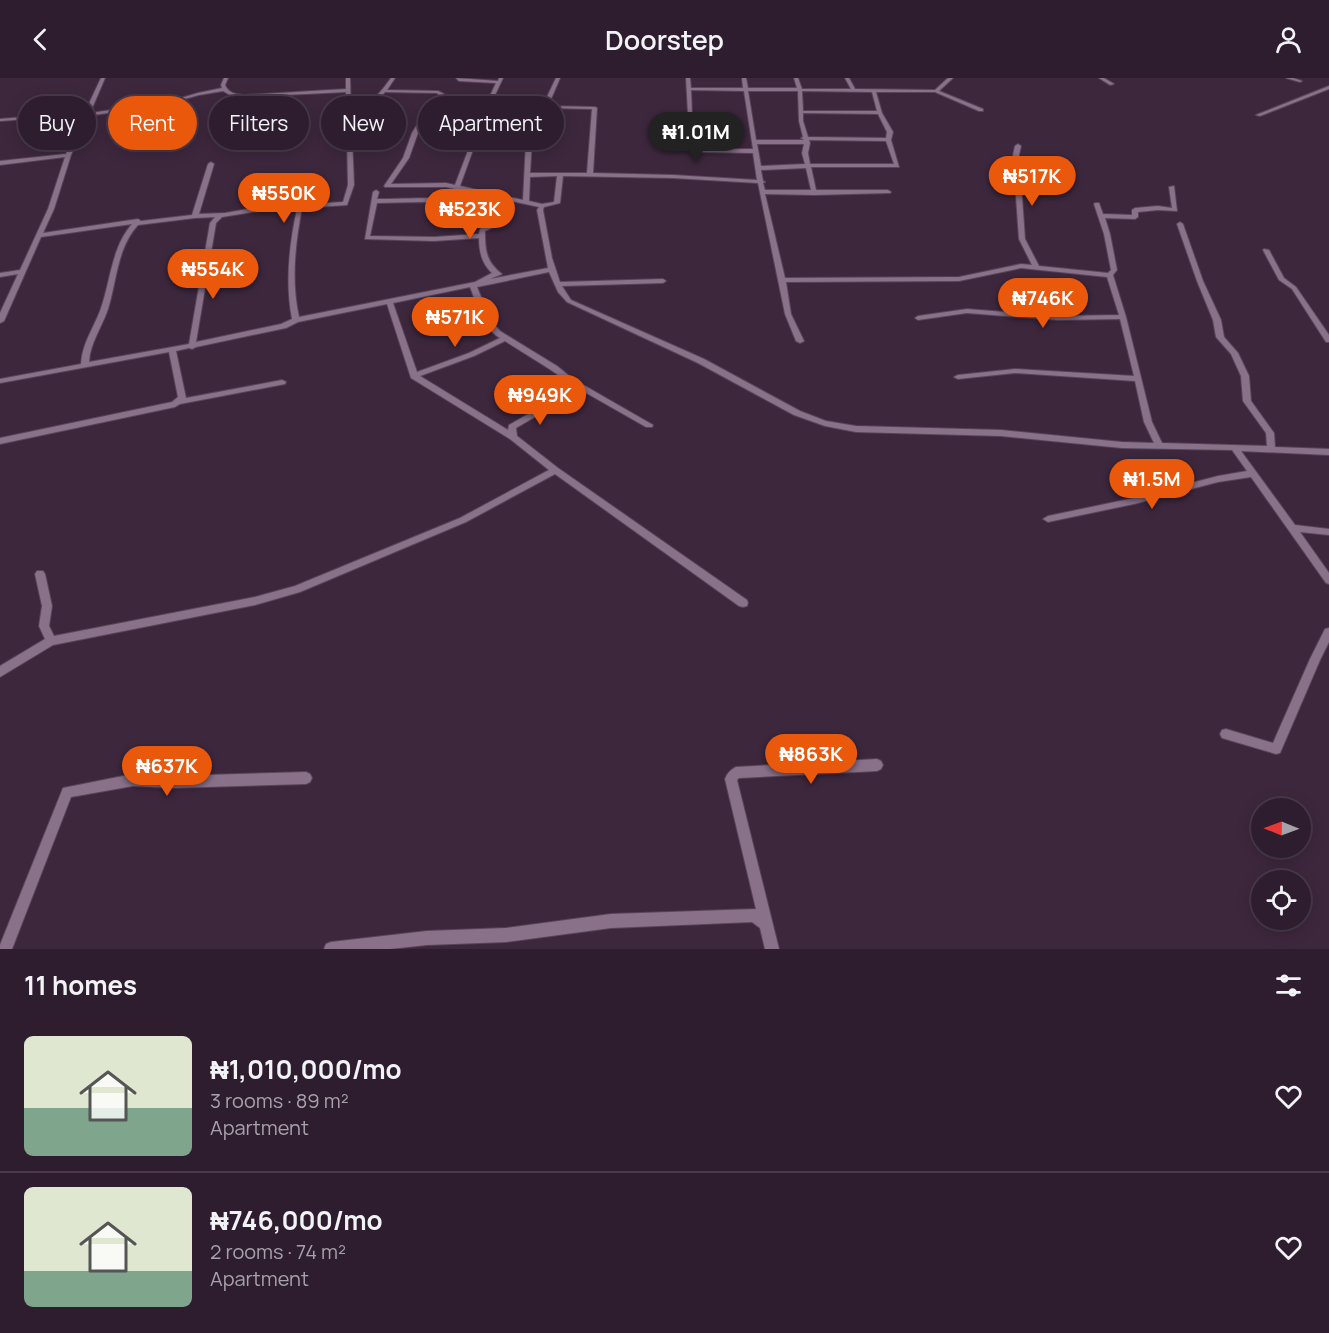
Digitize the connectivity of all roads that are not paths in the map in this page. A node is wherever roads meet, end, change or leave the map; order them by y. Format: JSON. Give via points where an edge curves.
{"nodes":[{"id":1,"x":103,"y":78,"type":"edge"},
{"id":2,"x":226,"y":78,"type":"edge"},
{"id":3,"x":348,"y":78,"type":"edge"},
{"id":4,"x":393,"y":78,"type":"edge"},
{"id":5,"x":458,"y":78,"type":"edge"},
{"id":6,"x":558,"y":78,"type":"edge"},
{"id":7,"x":688,"y":78,"type":"edge"},
{"id":8,"x":744,"y":78,"type":"edge"},
{"id":9,"x":796,"y":78,"type":"edge"},
{"id":10,"x":847,"y":78,"type":"edge"},
{"id":11,"x":951,"y":78,"type":"edge"},
{"id":12,"x":1101,"y":78,"type":"edge"},
{"id":13,"x":1288,"y":78,"type":"edge"},
{"id":14,"x":500,"y":80,"type":"edge"},
{"id":15,"x":1300,"y":81,"type":"dead end"},
{"id":16,"x":1112,"y":84,"type":"dead end"},
{"id":17,"x":1329,"y":87,"type":"edge"},
{"id":18,"x":224,"y":89,"type":"junction"},
{"id":19,"x":688,"y":89,"type":"junction"},
{"id":20,"x":744,"y":89,"type":"junction"},
{"id":21,"x":349,"y":90,"type":"junction"},
{"id":22,"x":383,"y":91,"type":"junction"},
{"id":23,"x":800,"y":91,"type":"junction"},
{"id":24,"x":854,"y":92,"type":"junction"},
{"id":25,"x":874,"y":92,"type":"junction"},
{"id":26,"x":936,"y":92,"type":"junction"},
{"id":27,"x":94,"y":96,"type":"edge"},
{"id":28,"x":349,"y":96,"type":"edge"},
{"id":29,"x":379,"y":96,"type":"edge"},
{"id":30,"x":439,"y":96,"type":"edge"},
{"id":31,"x":492,"y":96,"type":"edge"},
{"id":32,"x":550,"y":96,"type":"edge"},
{"id":33,"x":564,"y":107,"type":"edge"},
{"id":34,"x":981,"y":110,"type":"dead end"},
{"id":35,"x":801,"y":112,"type":"junction"},
{"id":36,"x":96,"y":113,"type":"edge"},
{"id":37,"x":880,"y":113,"type":"junction"},
{"id":38,"x":1258,"y":115,"type":"dead end"},
{"id":39,"x":18,"y":119,"type":"edge"},
{"id":40,"x":0,"y":120,"type":"edge"},
{"id":41,"x":418,"y":128,"type":"edge"},
{"id":42,"x":805,"y":140,"type":"junction"},
{"id":43,"x":888,"y":140,"type":"junction"},
{"id":44,"x":754,"y":142,"type":"junction"},
{"id":45,"x":1018,"y":146,"type":"dead end"},
{"id":46,"x":70,"y":150,"type":"edge"},
{"id":47,"x":351,"y":150,"type":"edge"},
{"id":48,"x":471,"y":150,"type":"edge"},
{"id":49,"x":529,"y":150,"type":"edge"},
{"id":50,"x":756,"y":151,"type":"junction"},
{"id":51,"x":68,"y":155,"type":"junction"},
{"id":52,"x":0,"y":164,"type":"edge"},
{"id":53,"x":211,"y":164,"type":"dead end"},
{"id":54,"x":809,"y":166,"type":"junction"},
{"id":55,"x":759,"y":168,"type":"junction"},
{"id":56,"x":527,"y":175,"type":"junction"},
{"id":57,"x":560,"y":175,"type":"junction"},
{"id":58,"x":590,"y":175,"type":"junction"},
{"id":59,"x":762,"y":182,"type":"junction"},
{"id":60,"x":1172,"y":186,"type":"dead end"},
{"id":61,"x":457,"y":187,"type":"junction"},
{"id":62,"x":376,"y":192,"type":"dead end"},
{"id":63,"x":762,"y":192,"type":"junction"},
{"id":64,"x":888,"y":192,"type":"dead end"},
{"id":65,"x":814,"y":194,"type":"junction"},
{"id":66,"x":374,"y":201,"type":"junction"},
{"id":67,"x":526,"y":201,"type":"junction"},
{"id":68,"x":1097,"y":204,"type":"dead end"},
{"id":69,"x":300,"y":206,"type":"junction"},
{"id":70,"x":542,"y":206,"type":"junction"},
{"id":71,"x":220,"y":215,"type":"junction"},
{"id":72,"x":195,"y":216,"type":"junction"},
{"id":73,"x":1101,"y":216,"type":"junction"},
{"id":74,"x":142,"y":221,"type":"junction"},
{"id":75,"x":1180,"y":224,"type":"dead end"},
{"id":76,"x":40,"y":235,"type":"junction"},
{"id":77,"x":482,"y":236,"type":"junction"},
{"id":78,"x":1266,"y":250,"type":"dead end"},
{"id":79,"x":1037,"y":268,"type":"junction"},
{"id":80,"x":552,"y":269,"type":"junction"},
{"id":81,"x":23,"y":271,"type":"junction"},
{"id":82,"x":0,"y":274,"type":"edge"},
{"id":83,"x":495,"y":274,"type":"junction"},
{"id":84,"x":1110,"y":275,"type":"junction"},
{"id":85,"x":516,"y":277,"type":"junction"},
{"id":86,"x":782,"y":280,"type":"junction"},
{"id":87,"x":663,"y":281,"type":"dead end"},
{"id":88,"x":558,"y":284,"type":"junction"},
{"id":89,"x":473,"y":286,"type":"junction"},
{"id":90,"x":389,"y":301,"type":"junction"},
{"id":91,"x":4,"y":305,"type":"edge"},
{"id":92,"x":1123,"y":317,"type":"junction"},
{"id":93,"x":918,"y":318,"type":"dead end"},
{"id":94,"x":296,"y":320,"type":"junction"},
{"id":95,"x":0,"y":321,"type":"edge"},
{"id":96,"x":505,"y":338,"type":"junction"},
{"id":97,"x":1329,"y":340,"type":"edge"},
{"id":98,"x":800,"y":342,"type":"dead end"},
{"id":99,"x":192,"y":346,"type":"junction"},
{"id":100,"x":172,"y":350,"type":"junction"},
{"id":101,"x":85,"y":364,"type":"junction"},
{"id":102,"x":414,"y":376,"type":"junction"},
{"id":103,"x":958,"y":377,"type":"dead end"},
{"id":104,"x":1138,"y":379,"type":"junction"},
{"id":105,"x":0,"y":381,"type":"edge"},
{"id":106,"x":282,"y":382,"type":"dead end"},
{"id":107,"x":581,"y":387,"type":"junction"},
{"id":108,"x":177,"y":402,"type":"junction"},
{"id":109,"x":649,"y":425,"type":"dead end"},
{"id":110,"x":513,"y":437,"type":"junction"},
{"id":111,"x":0,"y":441,"type":"edge"},
{"id":112,"x":1159,"y":445,"type":"junction"},
{"id":113,"x":1235,"y":448,"type":"junction"},
{"id":114,"x":1271,"y":450,"type":"junction"},
{"id":115,"x":1329,"y":452,"type":"edge"},
{"id":116,"x":555,"y":470,"type":"junction"},
{"id":117,"x":1252,"y":474,"type":"junction"},
{"id":118,"x":1048,"y":519,"type":"dead end"},
{"id":119,"x":1292,"y":528,"type":"junction"},
{"id":120,"x":1329,"y":532,"type":"edge"},
{"id":121,"x":40,"y":574,"type":"dead end"},
{"id":122,"x":1329,"y":580,"type":"edge"},
{"id":123,"x":743,"y":603,"type":"dead end"},
{"id":124,"x":1329,"y":632,"type":"edge"},
{"id":125,"x":51,"y":641,"type":"junction"},
{"id":126,"x":0,"y":672,"type":"edge"},
{"id":127,"x":1226,"y":734,"type":"dead end"},
{"id":128,"x":877,"y":765,"type":"dead end"},
{"id":129,"x":306,"y":778,"type":"dead end"},
{"id":130,"x":760,"y":919,"type":"junction"},
{"id":131,"x":5,"y":949,"type":"edge"},
{"id":132,"x":331,"y":949,"type":"edge"},
{"id":133,"x":771,"y":949,"type":"edge"}],
"edges":[{"from":1,"to":27,"type":"street"},
{"from":2,"to":18,"type":"street"},
{"from":3,"to":21,"type":"street"},
{"from":4,"to":22,"type":"street"},
{"from":5,"to":14,"type":"street"},
{"from":6,"to":32,"type":"street"},
{"from":7,"to":19,"type":"street"},
{"from":8,"to":20,"type":"street"},
{"from":9,"to":23,"type":"street"},
{"from":10,"to":24,"type":"street"},
{"from":11,"to":26,"type":"street"},
{"from":12,"to":16,"type":"street"},
{"from":13,"to":15,"type":"street"},
{"from":14,"to":31,"type":"street"},
{"from":17,"to":38,"type":"street"},
{"from":18,"to":21,"type":"street","via":[[244,96]]},
{"from":18,"to":36,"type":"street","via":[[168,103]]},
{"from":19,"to":20,"type":"street"},
{"from":19,"to":50,"type":"street","via":[[699,151]]},
{"from":20,"to":23,"type":"street"},
{"from":20,"to":44,"type":"street"},
{"from":21,"to":28,"type":"street"},
{"from":22,"to":29,"type":"street"},
{"from":22,"to":30,"type":"street","via":[[438,92]]},
{"from":23,"to":24,"type":"street"},
{"from":23,"to":35,"type":"street"},
{"from":24,"to":25,"type":"street"},
{"from":25,"to":26,"type":"street"},
{"from":25,"to":37,"type":"street"},
{"from":26,"to":34,"type":"street"},
{"from":33,"to":58,"type":"street","via":[[595,108]]},
{"from":35,"to":37,"type":"street"},
{"from":35,"to":42,"type":"street"},
{"from":37,"to":43,"type":"street","via":[[890,132]]},
{"from":39,"to":40,"type":"street"},
{"from":41,"to":61,"type":"street","via":[[406,158],[387,186]]},
{"from":42,"to":43,"type":"street"},
{"from":42,"to":44,"type":"street"},
{"from":42,"to":54,"type":"street"},
{"from":43,"to":54,"type":"street","via":[[897,166]]},
{"from":44,"to":50,"type":"street"},
{"from":45,"to":79,"type":"street","via":[[1022,239]]},
{"from":46,"to":51,"type":"street"},
{"from":47,"to":69,"type":"street","via":[[351,185],[345,204]]},
{"from":48,"to":61,"type":"street"},
{"from":49,"to":56,"type":"street"},
{"from":50,"to":55,"type":"street"},
{"from":51,"to":52,"type":"street"},
{"from":51,"to":76,"type":"street"},
{"from":53,"to":72,"type":"street"},
{"from":54,"to":55,"type":"street"},
{"from":54,"to":65,"type":"street"},
{"from":55,"to":59,"type":"street"},
{"from":56,"to":57,"type":"street"},
{"from":56,"to":67,"type":"street"},
{"from":57,"to":58,"type":"street"},
{"from":57,"to":70,"type":"street","via":[[556,203]]},
{"from":58,"to":59,"type":"street"},
{"from":59,"to":63,"type":"street"},
{"from":60,"to":73,"type":"street","via":[[1175,210],[1158,208],[1135,210],[1136,216]]},
{"from":61,"to":67,"type":"street"},
{"from":62,"to":66,"type":"street"},
{"from":63,"to":65,"type":"street"},
{"from":63,"to":86,"type":"street"},
{"from":64,"to":65,"type":"street"},
{"from":66,"to":77,"type":"street","via":[[367,238]]},
{"from":66,"to":77,"type":"street","via":[[462,202],[483,207],[494,212],[497,220],[482,230]]},
{"from":67,"to":70,"type":"street"},
{"from":68,"to":73,"type":"street"},
{"from":69,"to":71,"type":"street"},
{"from":69,"to":94,"type":"street","via":[[292,246],[291,303]]},
{"from":70,"to":80,"type":"street"},
{"from":71,"to":72,"type":"street"},
{"from":71,"to":99,"type":"street","via":[[213,223]]},
{"from":72,"to":74,"type":"street"},
{"from":73,"to":84,"type":"street","via":[[1114,270]]},
{"from":74,"to":76,"type":"street"},
{"from":74,"to":101,"type":"street","via":[[132,225],[126,235],[100,319],[88,344]]},
{"from":75,"to":114,"type":"street","via":[[1220,337],[1234,353],[1245,376],[1246,401],[1270,433]]},
{"from":76,"to":81,"type":"street"},
{"from":77,"to":83,"type":"street","via":[[488,266]]},
{"from":78,"to":97,"type":"street","via":[[1281,279],[1294,288]]},
{"from":79,"to":84,"type":"street"},
{"from":79,"to":86,"type":"street","via":[[1021,266],[959,279]]},
{"from":80,"to":85,"type":"street"},
{"from":80,"to":88,"type":"street"},
{"from":81,"to":82,"type":"street"},
{"from":81,"to":91,"type":"street"},
{"from":83,"to":85,"type":"street"},
{"from":83,"to":89,"type":"street"},
{"from":84,"to":92,"type":"street"},
{"from":85,"to":89,"type":"street"},
{"from":86,"to":98,"type":"street","via":[[788,314]]},
{"from":87,"to":88,"type":"street"},
{"from":88,"to":112,"type":"street","via":[[561,293],[579,307],[701,361],[797,413],[825,423],[856,429]]},
{"from":89,"to":90,"type":"street"},
{"from":89,"to":96,"type":"street","via":[[488,321]]},
{"from":90,"to":94,"type":"street"},
{"from":90,"to":102,"type":"street"},
{"from":91,"to":95,"type":"street"},
{"from":92,"to":93,"type":"street","via":[[1059,318],[967,311]]},
{"from":92,"to":104,"type":"street"},
{"from":94,"to":99,"type":"street"},
{"from":96,"to":102,"type":"street"},
{"from":96,"to":107,"type":"street"},
{"from":99,"to":100,"type":"street"},
{"from":100,"to":101,"type":"street"},
{"from":100,"to":108,"type":"street","via":[[182,398]]},
{"from":101,"to":105,"type":"street"},
{"from":102,"to":110,"type":"street"},
{"from":103,"to":104,"type":"street","via":[[1015,370]]},
{"from":104,"to":112,"type":"street","via":[[1148,422]]},
{"from":106,"to":108,"type":"street"},
{"from":107,"to":109,"type":"street"},
{"from":107,"to":110,"type":"street","via":[[512,427]]},
{"from":108,"to":111,"type":"street"},
{"from":110,"to":116,"type":"street"},
{"from":112,"to":113,"type":"street"},
{"from":113,"to":114,"type":"street"},
{"from":113,"to":117,"type":"street"},
{"from":114,"to":115,"type":"street"},
{"from":116,"to":123,"type":"street"},
{"from":116,"to":125,"type":"street","via":[[463,520],[297,589],[255,601]]},
{"from":117,"to":118,"type":"street","via":[[1198,482],[1164,494]]},
{"from":117,"to":119,"type":"street"},
{"from":119,"to":120,"type":"street"},
{"from":119,"to":122,"type":"street"},
{"from":121,"to":125,"type":"street","via":[[47,606],[44,626]]},
{"from":124,"to":127,"type":"street","via":[[1276,748]]},
{"from":125,"to":126,"type":"street"},
{"from":128,"to":130,"type":"street","via":[[736,773],[731,779]]},
{"from":129,"to":131,"type":"street","via":[[133,780],[66,792]]},
{"from":130,"to":132,"type":"street","via":[[611,921],[506,935],[427,938]]},
{"from":130,"to":133,"type":"street"}]}
